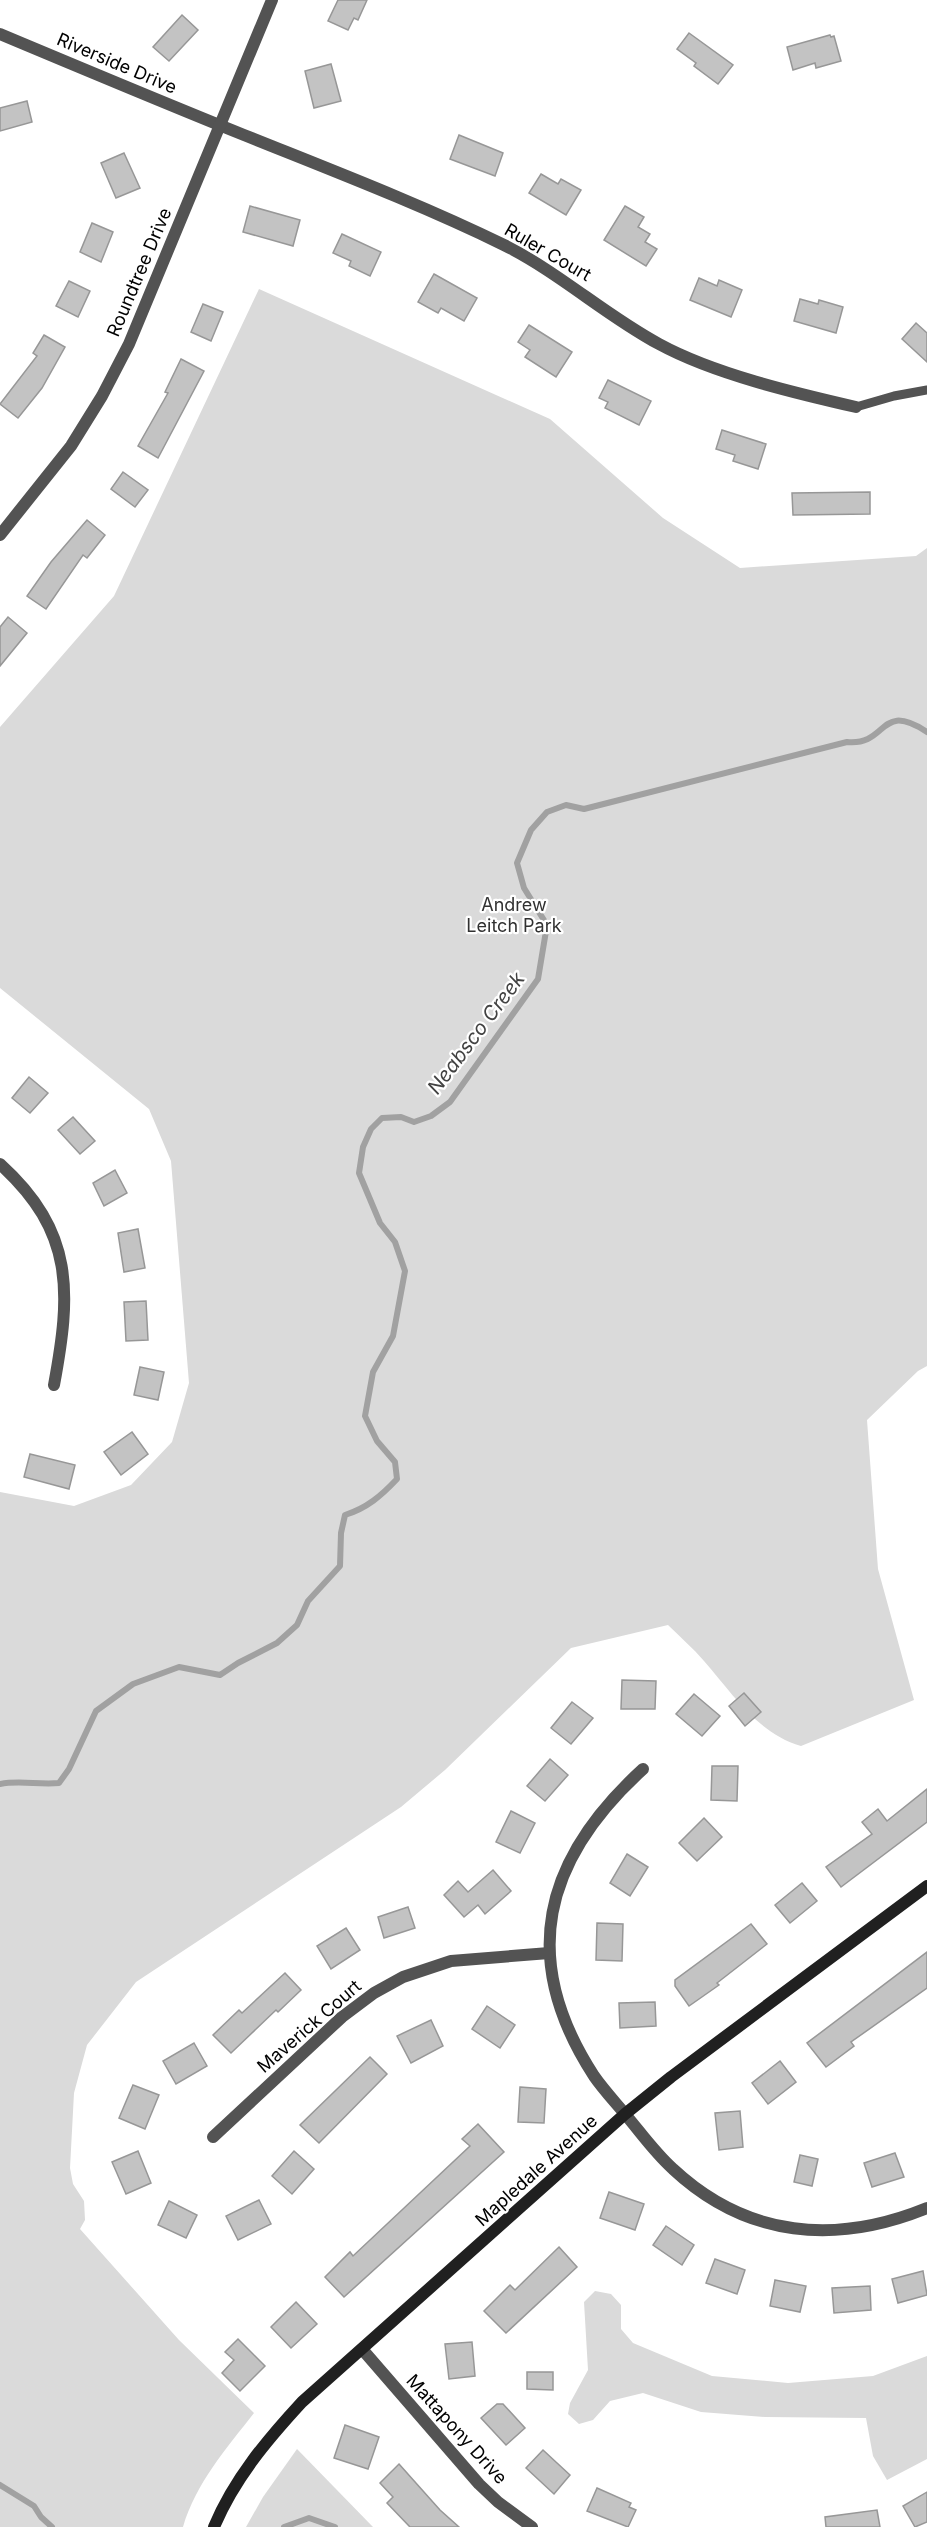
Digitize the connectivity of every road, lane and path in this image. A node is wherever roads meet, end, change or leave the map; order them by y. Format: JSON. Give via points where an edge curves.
{"nodes":[{"id":1,"x":272,"y":0,"type":"edge"},
{"id":2,"x":0,"y":34,"type":"edge"},
{"id":3,"x":220,"y":125,"type":"junction"},
{"id":4,"x":927,"y":390,"type":"edge"},
{"id":5,"x":856,"y":407,"type":"joint"},
{"id":6,"x":0,"y":535,"type":"edge"},
{"id":7,"x":0,"y":1164,"type":"edge"},
{"id":8,"x":54,"y":1385,"type":"dead end"},
{"id":9,"x":643,"y":1769,"type":"dead end"},
{"id":10,"x":927,"y":1886,"type":"edge"},
{"id":11,"x":549,"y":1953,"type":"junction"},
{"id":12,"x":626,"y":2115,"type":"junction"},
{"id":13,"x":213,"y":2137,"type":"dead end"},
{"id":14,"x":927,"y":2208,"type":"edge"},
{"id":15,"x":362,"y":2349,"type":"junction"},
{"id":16,"x":214,"y":2527,"type":"edge"},
{"id":17,"x":532,"y":2527,"type":"edge"}],
"edges":[{"from":1,"to":3,"type":"street","name":"Roundtree Drive"},
{"from":2,"to":3,"type":"street","name":"Riverside Drive"},
{"from":3,"to":5,"type":"street","name":"Ruler Court","via":[[507,246],[632,328],[698,362]]},
{"from":3,"to":6,"type":"street","name":"Roundtree Drive","via":[[108,386],[71,446]]},
{"from":4,"to":5,"type":"lane"},
{"from":7,"to":8,"type":"street","via":[[37,1206],[61,1262],[66,1304]]},
{"from":9,"to":11,"type":"street","via":[[609,1802],[575,1849],[552,1907]]},
{"from":10,"to":12,"type":"street","name":"Mapledale Avenue"},
{"from":11,"to":12,"type":"street","via":[[552,1982],[568,2029],[595,2077]]},
{"from":11,"to":13,"type":"street","name":"Maverick Court","via":[[451,1961],[383,1988],[342,2017]]},
{"from":12,"to":14,"type":"street","via":[[689,2183],[751,2218],[808,2231],[843,2230],[877,2225]]},
{"from":12,"to":15,"type":"street","name":"Mapledale Avenue"},
{"from":15,"to":16,"type":"street","name":"Mapledale Avenue","via":[[273,2433],[244,2471]]},
{"from":15,"to":17,"type":"street","name":"Mattapony Drive","via":[[479,2484]]}]}
